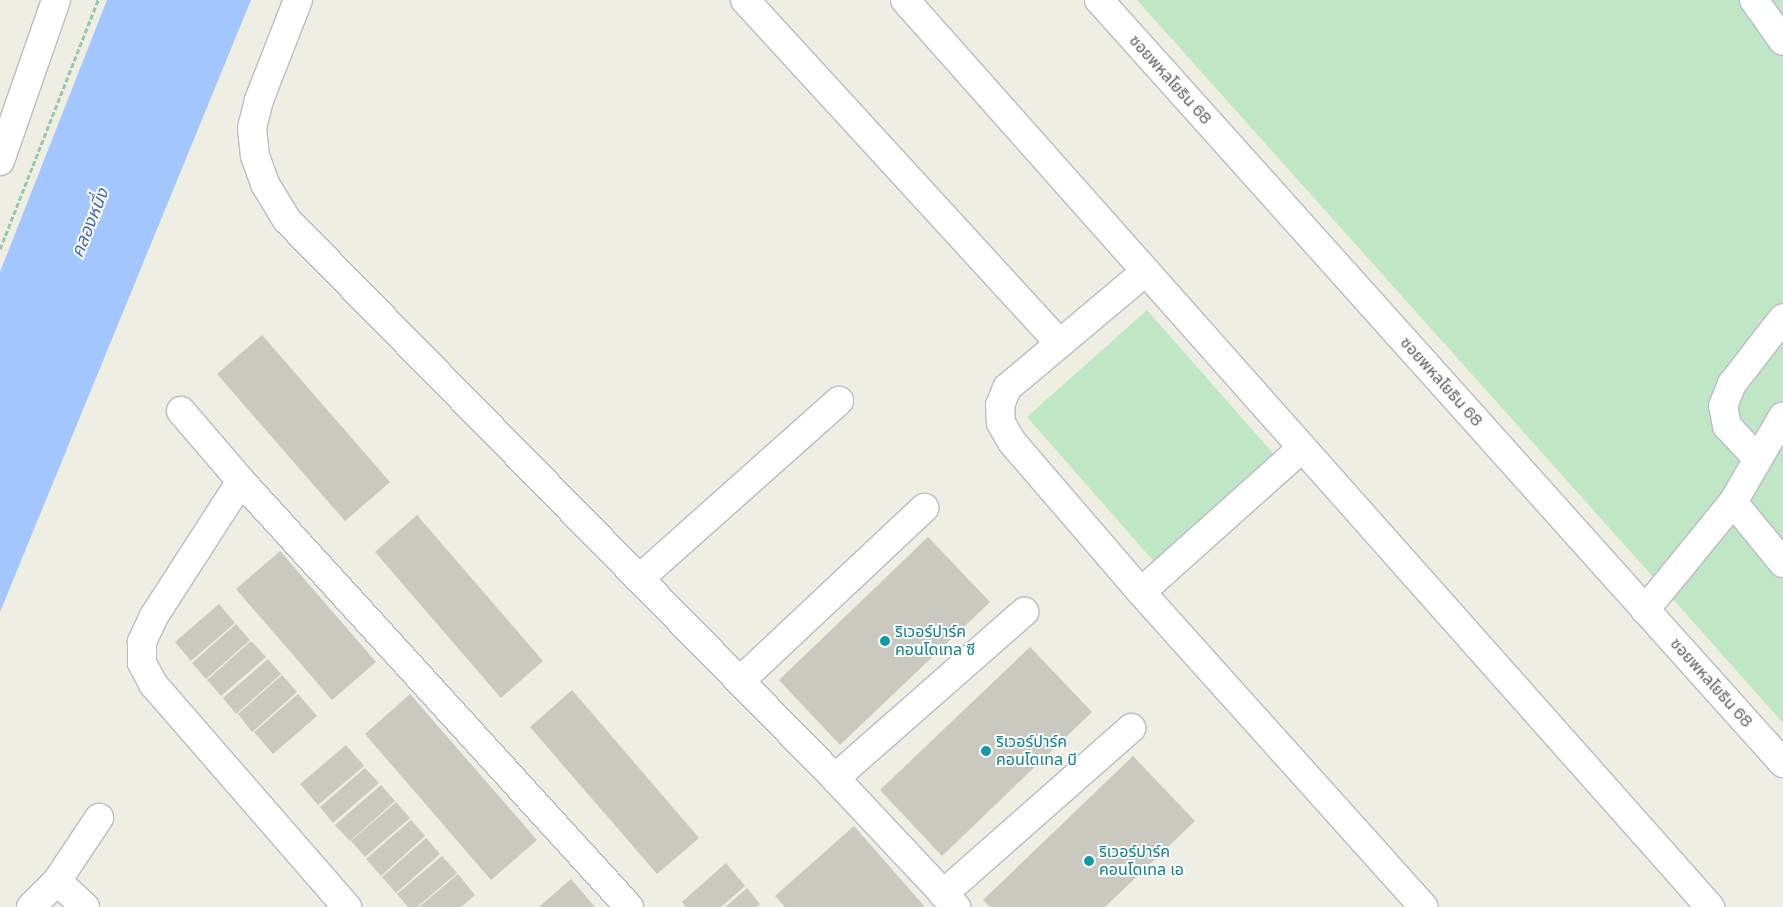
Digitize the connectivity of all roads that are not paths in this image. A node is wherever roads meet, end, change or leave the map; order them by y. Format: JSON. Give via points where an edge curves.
{"nodes":[{"id":1,"x":56,"y":0,"type":"edge"},
{"id":2,"x":298,"y":0,"type":"edge"},
{"id":3,"x":745,"y":0,"type":"edge"},
{"id":4,"x":905,"y":0,"type":"edge"},
{"id":5,"x":1099,"y":0,"type":"edge"},
{"id":6,"x":1754,"y":0,"type":"edge"},
{"id":7,"x":1783,"y":41,"type":"edge"},
{"id":8,"x":0,"y":161,"type":"edge"},
{"id":9,"x":1145,"y":272,"type":"junction"},
{"id":10,"x":1783,"y":318,"type":"edge"},
{"id":11,"x":1060,"y":344,"type":"junction"},
{"id":12,"x":839,"y":401,"type":"dead end"},
{"id":13,"x":181,"y":411,"type":"dead end"},
{"id":14,"x":1783,"y":416,"type":"edge"},
{"id":15,"x":1302,"y":448,"type":"junction"},
{"id":16,"x":1758,"y":459,"type":"junction"},
{"id":17,"x":241,"y":481,"type":"junction"},
{"id":18,"x":1733,"y":502,"type":"junction"},
{"id":19,"x":924,"y":508,"type":"dead end"},
{"id":20,"x":1772,"y":533,"type":"edge"},
{"id":21,"x":1783,"y":563,"type":"edge"},
{"id":22,"x":639,"y":579,"type":"junction"},
{"id":23,"x":1141,"y":592,"type":"junction"},
{"id":24,"x":1646,"y":610,"type":"junction"},
{"id":25,"x":1024,"y":612,"type":"dead end"},
{"id":26,"x":740,"y":680,"type":"junction"},
{"id":27,"x":1130,"y":728,"type":"dead end"},
{"id":28,"x":1783,"y":763,"type":"edge"},
{"id":29,"x":836,"y":778,"type":"junction"},
{"id":30,"x":99,"y":818,"type":"dead end"},
{"id":31,"x":57,"y":881,"type":"junction"},
{"id":32,"x":949,"y":900,"type":"edge"},
{"id":33,"x":31,"y":907,"type":"edge"},
{"id":34,"x":85,"y":907,"type":"edge"},
{"id":35,"x":347,"y":907,"type":"edge"},
{"id":36,"x":629,"y":907,"type":"edge"},
{"id":37,"x":1424,"y":907,"type":"edge"},
{"id":38,"x":1710,"y":907,"type":"edge"}],
"edges":[{"from":1,"to":8,"type":"street"},
{"from":2,"to":22,"type":"street","via":[[259,100],[252,128],[255,156],[264,184],[287,220]]},
{"from":3,"to":11,"type":"street"},
{"from":4,"to":9,"type":"street"},
{"from":5,"to":24,"type":"street","name":"ซอยพหลโยธิน 68"},
{"from":6,"to":7,"type":"street"},
{"from":9,"to":11,"type":"street"},
{"from":9,"to":15,"type":"street"},
{"from":10,"to":16,"type":"street","via":[[1732,384],[1723,406],[1727,426]]},
{"from":11,"to":23,"type":"street","via":[[1007,388],[1000,405],[1001,423],[1012,442]]},
{"from":12,"to":22,"type":"street"},
{"from":13,"to":17,"type":"street"},
{"from":14,"to":16,"type":"street"},
{"from":15,"to":23,"type":"street"},
{"from":15,"to":38,"type":"street"},
{"from":16,"to":18,"type":"street"},
{"from":17,"to":35,"type":"street","via":[[154,616],[142,642],[142,663],[153,684]]},
{"from":17,"to":36,"type":"street"},
{"from":18,"to":20,"type":"street"},
{"from":18,"to":24,"type":"street"},
{"from":19,"to":26,"type":"street"},
{"from":20,"to":21,"type":"street"},
{"from":22,"to":26,"type":"street"},
{"from":23,"to":37,"type":"street"},
{"from":24,"to":28,"type":"street","name":"ซอยพหลโยธิน 68"},
{"from":25,"to":29,"type":"street"},
{"from":26,"to":29,"type":"street"},
{"from":27,"to":32,"type":"street"},
{"from":29,"to":32,"type":"street"},
{"from":30,"to":31,"type":"street"},
{"from":31,"to":33,"type":"street"},
{"from":31,"to":34,"type":"street"}]}
